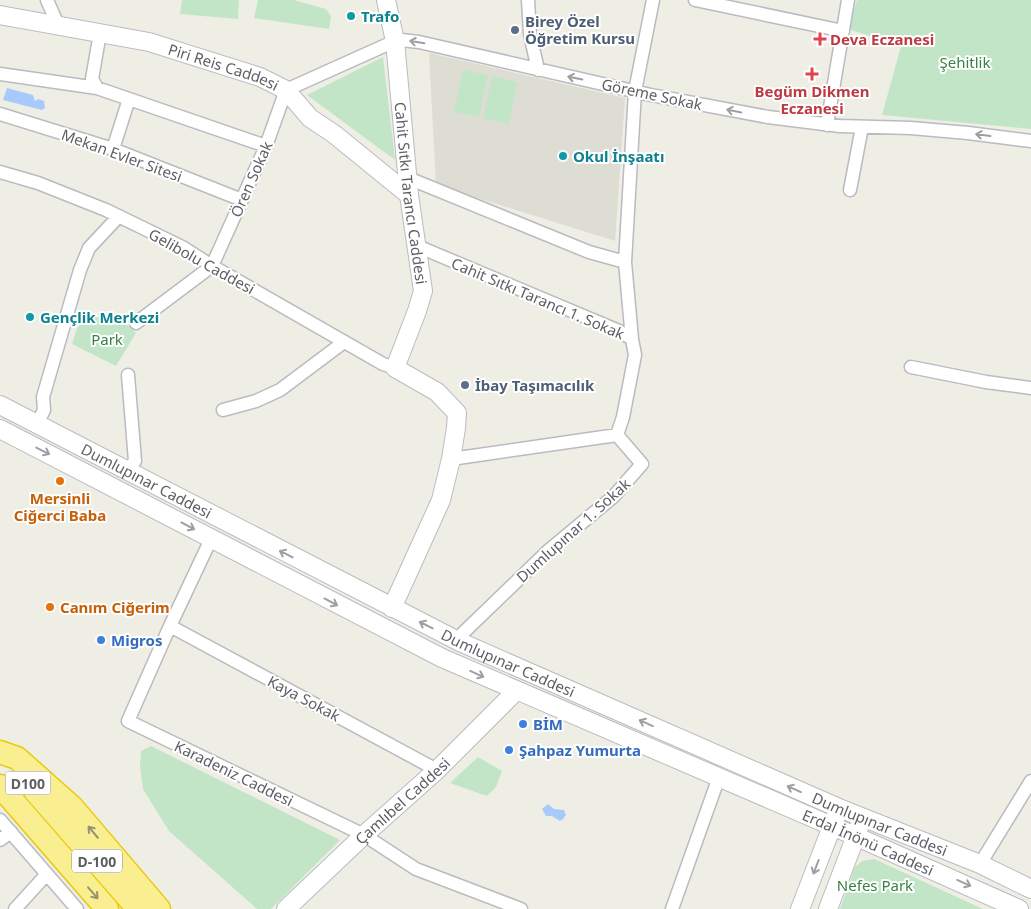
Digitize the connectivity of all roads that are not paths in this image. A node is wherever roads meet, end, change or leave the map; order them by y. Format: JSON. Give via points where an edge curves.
{"nodes":[{"id":1,"x":47,"y":0,"type":"edge"},
{"id":2,"x":386,"y":0,"type":"edge"},
{"id":3,"x":528,"y":0,"type":"edge"},
{"id":4,"x":653,"y":0,"type":"edge"},
{"id":5,"x":696,"y":0,"type":"edge"},
{"id":6,"x":848,"y":0,"type":"edge"},
{"id":7,"x":0,"y":15,"type":"edge"},
{"id":8,"x":58,"y":25,"type":"junction"},
{"id":9,"x":843,"y":31,"type":"junction"},
{"id":10,"x":100,"y":32,"type":"junction"},
{"id":11,"x":394,"y":41,"type":"junction"},
{"id":12,"x":538,"y":70,"type":"junction"},
{"id":13,"x":0,"y":74,"type":"edge"},
{"id":14,"x":97,"y":88,"type":"junction"},
{"id":15,"x":286,"y":90,"type":"junction"},
{"id":16,"x":635,"y":91,"type":"junction"},
{"id":17,"x":129,"y":99,"type":"junction"},
{"id":18,"x":0,"y":114,"type":"edge"},
{"id":19,"x":827,"y":125,"type":"junction"},
{"id":20,"x":862,"y":127,"type":"junction"},
{"id":21,"x":1031,"y":141,"type":"edge"},
{"id":22,"x":266,"y":146,"type":"junction"},
{"id":23,"x":113,"y":149,"type":"junction"},
{"id":24,"x":0,"y":172,"type":"edge"},
{"id":25,"x":409,"y":186,"type":"junction"},
{"id":26,"x":850,"y":190,"type":"dead end"},
{"id":27,"x":242,"y":200,"type":"junction"},
{"id":28,"x":119,"y":216,"type":"junction"},
{"id":29,"x":417,"y":246,"type":"junction"},
{"id":30,"x":624,"y":262,"type":"junction"},
{"id":31,"x":212,"y":266,"type":"junction"},
{"id":32,"x":136,"y":322,"type":"dead end"},
{"id":33,"x":632,"y":339,"type":"junction"},
{"id":34,"x":344,"y":342,"type":"junction"},
{"id":35,"x":911,"y":367,"type":"dead end"},
{"id":36,"x":395,"y":368,"type":"junction"},
{"id":37,"x":128,"y":375,"type":"dead end"},
{"id":38,"x":1031,"y":388,"type":"edge"},
{"id":39,"x":0,"y":405,"type":"edge"},
{"id":40,"x":223,"y":410,"type":"dead end"},
{"id":41,"x":37,"y":424,"type":"junction"},
{"id":42,"x":0,"y":429,"type":"edge"},
{"id":43,"x":617,"y":435,"type":"junction"},
{"id":44,"x":451,"y":459,"type":"junction"},
{"id":45,"x":126,"y":471,"type":"junction"},
{"id":46,"x":212,"y":539,"type":"junction"},
{"id":47,"x":392,"y":608,"type":"junction"},
{"id":48,"x":170,"y":626,"type":"junction"},
{"id":49,"x":460,"y":642,"type":"junction"},
{"id":50,"x":516,"y":691,"type":"junction"},
{"id":51,"x":0,"y":753,"type":"edge"},
{"id":52,"x":437,"y":770,"type":"junction"},
{"id":53,"x":719,"y":777,"type":"junction"},
{"id":54,"x":1031,"y":781,"type":"edge"},
{"id":55,"x":0,"y":786,"type":"edge"},
{"id":56,"x":0,"y":807,"type":"edge"},
{"id":57,"x":839,"y":808,"type":"junction"},
{"id":58,"x":55,"y":813,"type":"joint"},
{"id":59,"x":863,"y":818,"type":"junction"},
{"id":60,"x":0,"y":820,"type":"edge"},
{"id":61,"x":832,"y":826,"type":"junction"},
{"id":62,"x":11,"y":832,"type":"junction"},
{"id":63,"x":364,"y":836,"type":"junction"},
{"id":64,"x":855,"y":836,"type":"junction"},
{"id":65,"x":0,"y":840,"type":"edge"},
{"id":66,"x":980,"y":864,"type":"junction"},
{"id":67,"x":46,"y":874,"type":"junction"},
{"id":68,"x":1031,"y":890,"type":"edge"},
{"id":69,"x":15,"y":909,"type":"edge"},
{"id":70,"x":77,"y":909,"type":"edge"},
{"id":71,"x":87,"y":909,"type":"edge"},
{"id":72,"x":107,"y":909,"type":"edge"},
{"id":73,"x":138,"y":909,"type":"edge"},
{"id":74,"x":159,"y":909,"type":"edge"},
{"id":75,"x":286,"y":909,"type":"edge"},
{"id":76,"x":521,"y":909,"type":"edge"},
{"id":77,"x":672,"y":909,"type":"edge"},
{"id":78,"x":800,"y":909,"type":"edge"},
{"id":79,"x":828,"y":909,"type":"edge"},
{"id":80,"x":1018,"y":909,"type":"edge"}],
"edges":[{"from":1,"to":8,"type":"street"},
{"from":2,"to":11,"type":"main road","name":"Cahit Sıtkı Tarancı Caddesi"},
{"from":3,"to":12,"type":"street","via":[[530,34]]},
{"from":4,"to":16,"type":"street"},
{"from":5,"to":9,"type":"street"},
{"from":6,"to":9,"type":"street"},
{"from":7,"to":8,"type":"main road","name":"Piri Reis Caddesi"},
{"from":8,"to":10,"type":"main road","name":"Piri Reis Caddesi"},
{"from":9,"to":19,"type":"street"},
{"from":10,"to":14,"type":"street","via":[[92,79]]},
{"from":10,"to":15,"type":"main road","name":"Piri Reis Caddesi","via":[[149,42],[260,77]]},
{"from":12,"to":11,"type":"street","name":"Göreme Sokak","one_way":true,"via":[[418,42]]},
{"from":11,"to":15,"type":"street","name":"Göreme Sokak"},
{"from":11,"to":25,"type":"main road","name":"Cahit Sıtkı Tarancı Caddesi"},
{"from":16,"to":12,"type":"street","name":"Göreme Sokak","one_way":true},
{"from":13,"to":14,"type":"street"},
{"from":14,"to":17,"type":"street"},
{"from":15,"to":22,"type":"street","name":"Ören Sokak"},
{"from":15,"to":25,"type":"main road","name":"Piri Reis Caddesi","via":[[310,118]]},
{"from":19,"to":16,"type":"street","name":"Göreme Sokak","one_way":true,"via":[[768,118]]},
{"from":16,"to":30,"type":"street"},
{"from":17,"to":22,"type":"street"},
{"from":17,"to":23,"type":"street"},
{"from":18,"to":23,"type":"street","name":"Mekan Evler Sitesi"},
{"from":19,"to":20,"type":"street","name":"Göreme Sokak"},
{"from":21,"to":20,"type":"street","name":"Göreme Sokak","one_way":true,"via":[[940,130]]},
{"from":20,"to":26,"type":"street"},
{"from":22,"to":27,"type":"street","name":"Ören Sokak"},
{"from":23,"to":27,"type":"street","name":"Mekan Evler Sitesi"},
{"from":24,"to":28,"type":"street","name":"Gelibolu Caddesi","via":[[38,183]]},
{"from":25,"to":29,"type":"main road","name":"Cahit Sıtkı Tarancı Caddesi"},
{"from":25,"to":30,"type":"street"},
{"from":27,"to":31,"type":"street","name":"Ören Sokak"},
{"from":28,"to":31,"type":"street","name":"Gelibolu Caddesi","via":[[184,248]]},
{"from":28,"to":41,"type":"street","via":[[89,248],[80,270],[43,397],[44,410]]},
{"from":29,"to":33,"type":"street","name":"Cahit Sıtkı Tarancı 1. Sokak"},
{"from":29,"to":36,"type":"main road","name":"Cahit Sıtkı Tarancı Caddesi","via":[[423,290]]},
{"from":30,"to":33,"type":"street"},
{"from":31,"to":32,"type":"street"},
{"from":31,"to":34,"type":"street","name":"Gelibolu Caddesi"},
{"from":33,"to":43,"type":"street","via":[[635,355]]},
{"from":34,"to":36,"type":"street","name":"Gelibolu Caddesi"},
{"from":34,"to":40,"type":"street","via":[[280,390],[256,402]]},
{"from":35,"to":38,"type":"street"},
{"from":36,"to":44,"type":"main road","via":[[437,392],[457,414]]},
{"from":37,"to":45,"type":"street","via":[[135,461]]},
{"from":39,"to":41,"type":"main road","name":"Dumlupınar Caddesi"},
{"from":41,"to":45,"type":"main road","name":"Dumlupınar Caddesi"},
{"from":42,"to":46,"type":"main road","name":"Dumlupınar Caddesi","one_way":true},
{"from":43,"to":44,"type":"street"},
{"from":43,"to":49,"type":"street","name":"Dumlupınar 1. Sokak","via":[[642,464],[613,497],[542,557],[463,633]]},
{"from":44,"to":47,"type":"main road","via":[[441,500]]},
{"from":47,"to":45,"type":"main road","name":"Dumlupınar Caddesi","one_way":true},
{"from":46,"to":48,"type":"street","name":"Karadeniz Caddesi"},
{"from":46,"to":50,"type":"main road","name":"Dumlupınar Caddesi","one_way":true,"via":[[383,629]]},
{"from":49,"to":47,"type":"main road","name":"Dumlupınar Caddesi","one_way":true},
{"from":48,"to":52,"type":"street","name":"Kaya Sokak"},
{"from":48,"to":63,"type":"street","name":"Karadeniz Caddesi","via":[[128,721]]},
{"from":57,"to":49,"type":"main road","name":"Dumlupınar Caddesi","one_way":true},
{"from":50,"to":52,"type":"main road","name":"Çamlıbel Caddesi"},
{"from":50,"to":53,"type":"main road","name":"Dumlupınar Caddesi"},
{"from":51,"to":58,"type":"highway","number":"D100"},
{"from":74,"to":51,"type":"highway","one_way":true,"via":[[72,807],[17,758]]},
{"from":52,"to":63,"type":"main road","name":"Çamlıbel Caddesi"},
{"from":53,"to":61,"type":"main road","name":"Erdal İnönü Caddesi"},
{"from":53,"to":77,"type":"street"},
{"from":54,"to":66,"type":"street"},
{"from":55,"to":72,"type":"highway","number":"D-100","one_way":true},
{"from":56,"to":71,"type":"highway"},
{"from":57,"to":59,"type":"main road","name":"Dumlupınar Caddesi"},
{"from":57,"to":61,"type":"main road"},
{"from":58,"to":73,"type":"highway","number":"D-100"},
{"from":59,"to":64,"type":"main road"},
{"from":59,"to":66,"type":"main road","name":"Dumlupınar Caddesi"},
{"from":60,"to":62,"type":"street"},
{"from":61,"to":64,"type":"main road","name":"Erdal İnönü Caddesi"},
{"from":61,"to":78,"type":"main road","one_way":true},
{"from":62,"to":65,"type":"street"},
{"from":62,"to":67,"type":"street"},
{"from":63,"to":75,"type":"main road","name":"Çamlıbel Caddesi"},
{"from":63,"to":76,"type":"street","name":"Karadeniz Caddesi","via":[[416,869]]},
{"from":64,"to":79,"type":"main road"},
{"from":64,"to":80,"type":"main road","name":"Erdal İnönü Caddesi","one_way":true},
{"from":66,"to":68,"type":"main road","name":"Dumlupınar Caddesi"},
{"from":67,"to":69,"type":"street"},
{"from":67,"to":70,"type":"street"}]}
